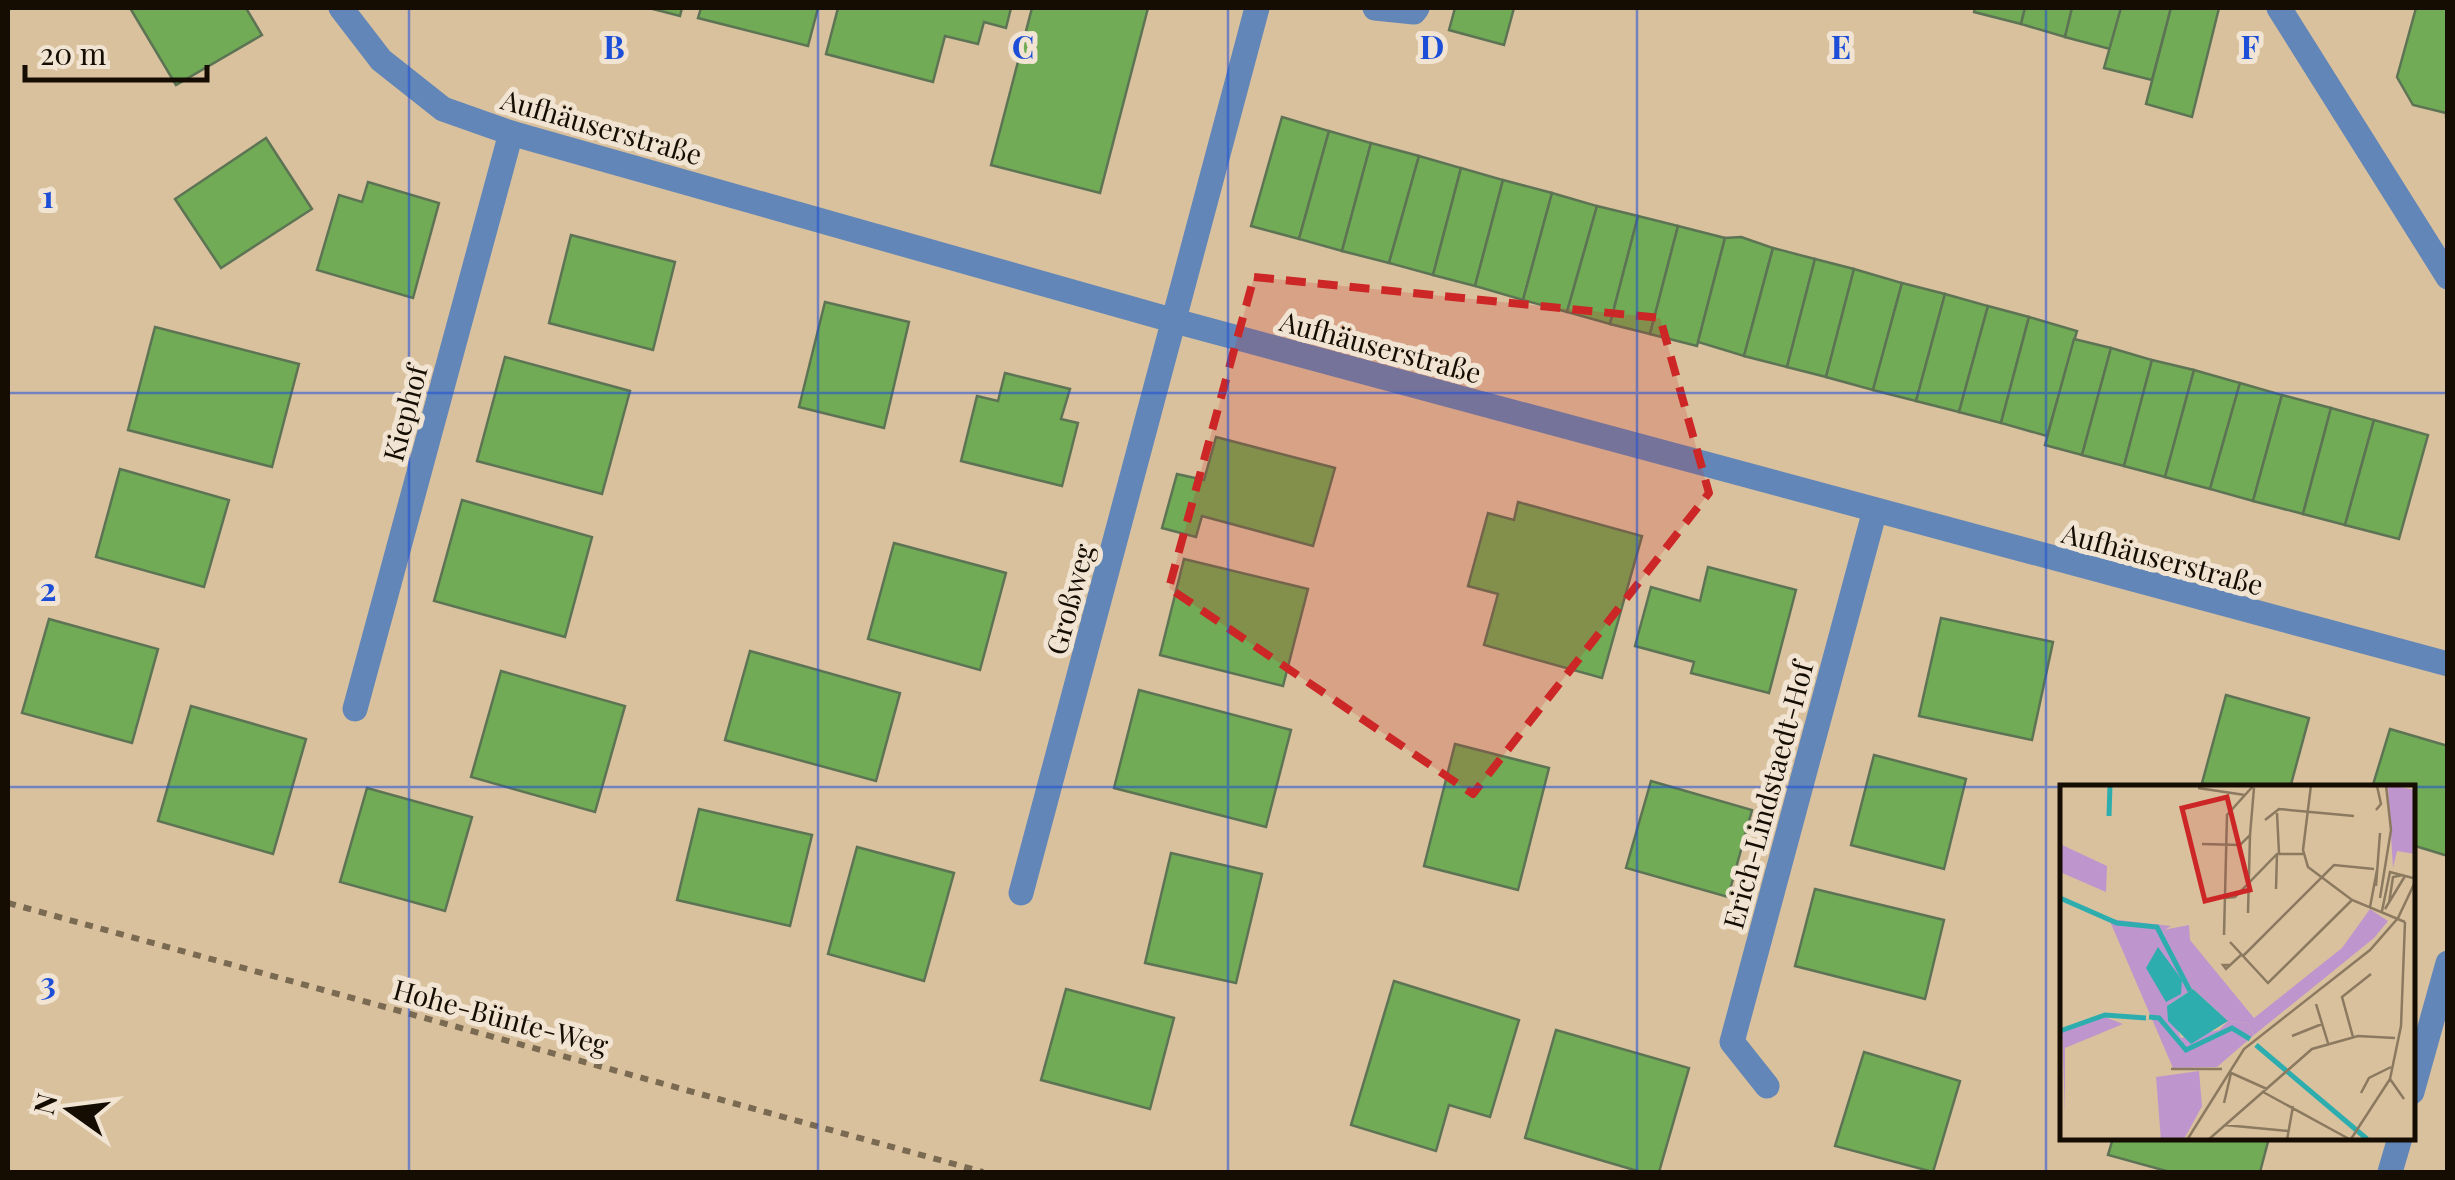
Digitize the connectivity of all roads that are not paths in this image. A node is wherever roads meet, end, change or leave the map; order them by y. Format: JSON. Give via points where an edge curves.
{"nodes":[{"id":1,"x":342,"y":8,"type":"edge"},
{"id":2,"x":1257,"y":8,"type":"edge"},
{"id":3,"x":1375,"y":8,"type":"edge"},
{"id":4,"x":1417,"y":8,"type":"edge"},
{"id":5,"x":2278,"y":8,"type":"edge"},
{"id":6,"x":511,"y":132,"type":"junction"},
{"id":7,"x":2448,"y":277,"type":"edge"},
{"id":8,"x":1175,"y":321,"type":"junction"},
{"id":9,"x":1875,"y":510,"type":"junction"},
{"id":10,"x":2448,"y":650,"type":"edge"},
{"id":11,"x":2391,"y":651,"type":"junction"},
{"id":12,"x":2448,"y":664,"type":"edge"},
{"id":13,"x":355,"y":709,"type":"dead end"},
{"id":14,"x":1021,"y":893,"type":"dead end"},
{"id":15,"x":2448,"y":963,"type":"edge"},
{"id":16,"x":2415,"y":1081,"type":"edge"},
{"id":17,"x":1767,"y":1086,"type":"dead end"},
{"id":18,"x":2399,"y":1140,"type":"edge"},
{"id":19,"x":2390,"y":1172,"type":"edge"}],
"edges":[{"from":1,"to":6,"type":"street","name":"Aufhäuserstraße","via":[[381,60],[443,108]]},
{"from":2,"to":8,"type":"street","name":"Großweg"},
{"from":3,"to":4,"type":"street"},
{"from":5,"to":7,"type":"street"},
{"from":6,"to":8,"type":"street","name":"Aufhäuserstraße"},
{"from":6,"to":13,"type":"street","name":"Kiephof"},
{"from":8,"to":9,"type":"street","name":"Aufhäuserstraße"},
{"from":8,"to":14,"type":"street","name":"Großweg"},
{"from":9,"to":11,"type":"street","name":"Aufhäuserstraße"},
{"from":9,"to":17,"type":"street","name":"Erich-Lindstaedt-Hof","via":[[1732,1042]]},
{"from":10,"to":11,"type":"street"},
{"from":11,"to":12,"type":"street","name":"Aufhäuserstraße"},
{"from":15,"to":16,"type":"street"},
{"from":18,"to":19,"type":"street"}]}
